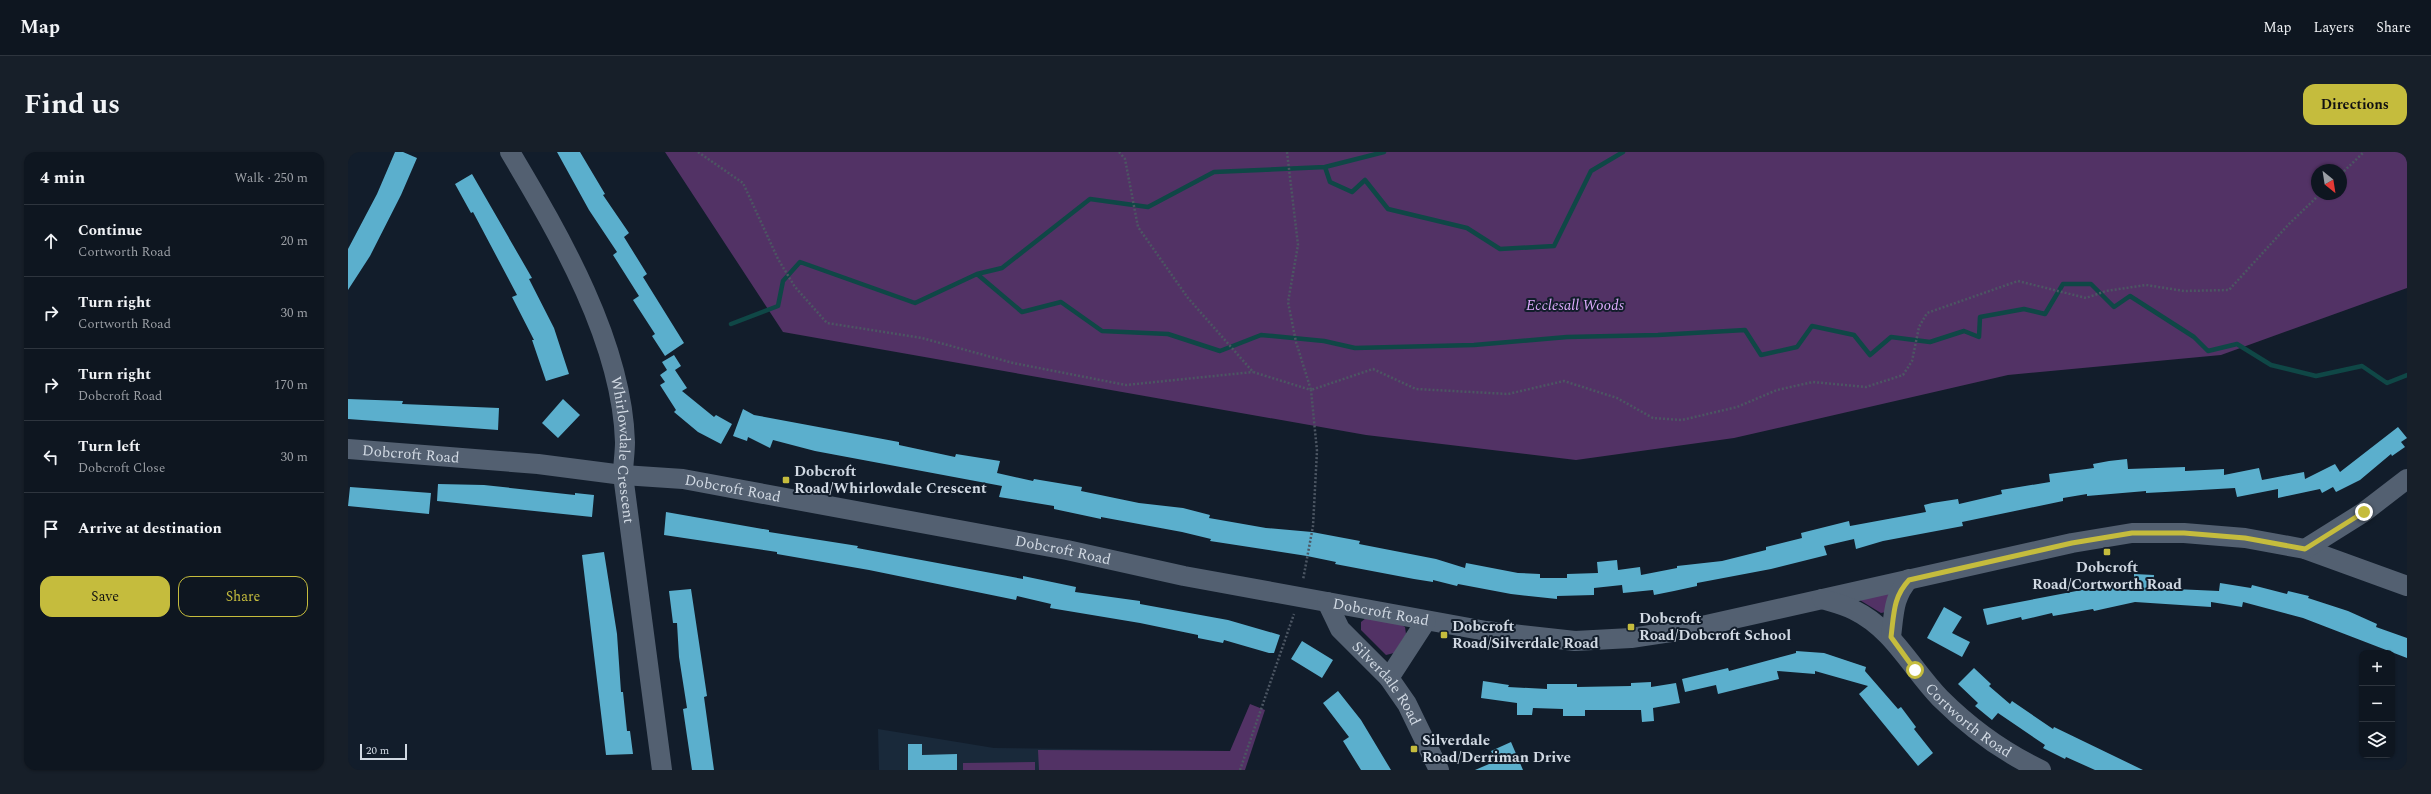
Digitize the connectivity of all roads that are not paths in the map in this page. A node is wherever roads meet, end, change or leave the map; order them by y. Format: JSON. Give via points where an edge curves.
{"nodes":[{"id":1,"x":510,"y":152,"type":"edge"},
{"id":2,"x":348,"y":449,"type":"edge"},
{"id":3,"x":622,"y":475,"type":"junction"},
{"id":4,"x":2407,"y":479,"type":"edge"},
{"id":5,"x":2305,"y":549,"type":"junction"},
{"id":6,"x":1909,"y":580,"type":"junction"},
{"id":7,"x":2407,"y":586,"type":"edge"},
{"id":8,"x":1822,"y":599,"type":"junction"},
{"id":9,"x":1327,"y":602,"type":"junction"},
{"id":10,"x":1426,"y":621,"type":"junction"},
{"id":11,"x":1891,"y":637,"type":"junction"},
{"id":12,"x":1389,"y":678,"type":"junction"},
{"id":13,"x":662,"y":770,"type":"edge"},
{"id":14,"x":1439,"y":770,"type":"edge"},
{"id":15,"x":2042,"y":770,"type":"edge"}],
"edges":[{"from":1,"to":3,"type":"street","name":"Whirlowdale Crescent","via":[[552,224],[606,346],[622,408],[625,443]]},
{"from":2,"to":3,"type":"street","name":"Dobcroft Road","via":[[538,464]]},
{"from":3,"to":9,"type":"street","name":"Dobcroft Road","via":[[697,482],[1051,547],[1184,576]]},
{"from":3,"to":13,"type":"street","name":"Whirlowdale Crescent"},
{"from":4,"to":5,"type":"street","via":[[2364,512]]},
{"from":5,"to":6,"type":"street","name":"Dobcroft Road","via":[[2245,538],[2184,533],[2132,533],[2072,543]]},
{"from":5,"to":7,"type":"street","name":"Dobcroft Road"},
{"from":6,"to":8,"type":"street","name":"Dobcroft Road"},
{"from":6,"to":11,"type":"street","via":[[1899,591]]},
{"from":8,"to":10,"type":"street","name":"Dobcroft Road","via":[[1684,630],[1632,638],[1575,641]]},
{"from":8,"to":11,"type":"street","name":"Cortworth Road","via":[[1853,609],[1872,620]]},
{"from":9,"to":10,"type":"street","name":"Dobcroft Road"},
{"from":9,"to":12,"type":"street","name":"Silverdale Road","via":[[1340,629]]},
{"from":10,"to":12,"type":"street"},
{"from":11,"to":15,"type":"street","name":"Cortworth Road","via":[[1940,698],[1970,725],[1990,742]]},
{"from":12,"to":14,"type":"street","name":"Silverdale Road","via":[[1407,704]]}]}
